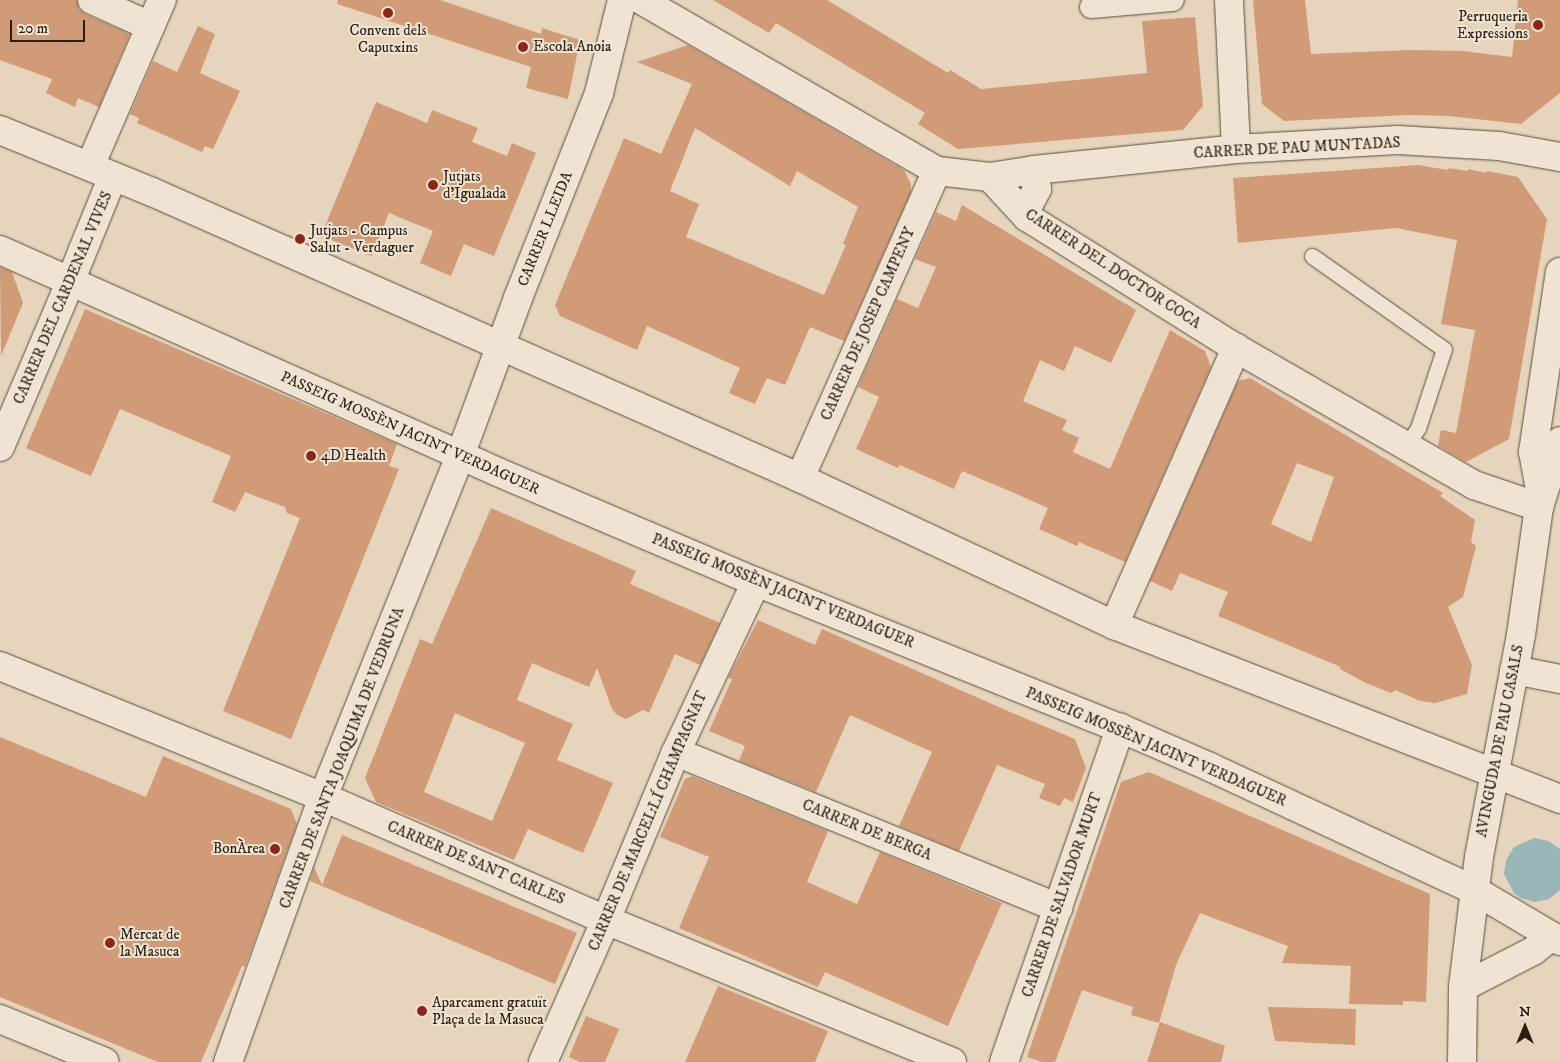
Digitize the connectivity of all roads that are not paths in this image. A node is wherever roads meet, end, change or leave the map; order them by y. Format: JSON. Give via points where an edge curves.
{"nodes":[{"id":1,"x":92,"y":0,"type":"edge"},
{"id":2,"x":162,"y":0,"type":"edge"},
{"id":3,"x":622,"y":0,"type":"edge"},
{"id":4,"x":641,"y":0,"type":"edge"},
{"id":5,"x":1173,"y":0,"type":"edge"},
{"id":6,"x":1228,"y":0,"type":"edge"},
{"id":7,"x":1092,"y":7,"type":"dead end"},
{"id":8,"x":150,"y":26,"type":"junction"},
{"id":9,"x":0,"y":130,"type":"edge"},
{"id":10,"x":1236,"y":149,"type":"junction"},
{"id":11,"x":1560,"y":157,"type":"edge"},
{"id":12,"x":937,"y":170,"type":"junction"},
{"id":13,"x":1034,"y":170,"type":"junction"},
{"id":14,"x":102,"y":171,"type":"junction"},
{"id":15,"x":990,"y":177,"type":"junction"},
{"id":16,"x":1027,"y":217,"type":"junction"},
{"id":17,"x":0,"y":250,"type":"edge"},
{"id":18,"x":1312,"y":256,"type":"dead end"},
{"id":19,"x":1560,"y":272,"type":"edge"},
{"id":20,"x":71,"y":281,"type":"junction"},
{"id":21,"x":502,"y":346,"type":"junction"},
{"id":22,"x":1236,"y":348,"type":"junction"},
{"id":23,"x":1560,"y":441,"type":"edge"},
{"id":24,"x":1407,"y":445,"type":"junction"},
{"id":25,"x":0,"y":447,"type":"edge"},
{"id":26,"x":460,"y":456,"type":"junction"},
{"id":27,"x":800,"y":478,"type":"junction"},
{"id":28,"x":1540,"y":501,"type":"junction"},
{"id":29,"x":756,"y":582,"type":"junction"},
{"id":30,"x":1114,"y":625,"type":"junction"},
{"id":31,"x":0,"y":666,"type":"edge"},
{"id":32,"x":1514,"y":670,"type":"junction"},
{"id":33,"x":1560,"y":678,"type":"edge"},
{"id":34,"x":1120,"y":728,"type":"junction"},
{"id":35,"x":676,"y":752,"type":"junction"},
{"id":36,"x":1494,"y":773,"type":"junction"},
{"id":37,"x":324,"y":797,"type":"junction"},
{"id":38,"x":1560,"y":799,"type":"edge"},
{"id":39,"x":1474,"y":890,"type":"junction"},
{"id":40,"x":1058,"y":908,"type":"junction"},
{"id":41,"x":606,"y":920,"type":"junction"},
{"id":42,"x":1557,"y":934,"type":"edge"},
{"id":43,"x":1463,"y":987,"type":"junction"},
{"id":44,"x":0,"y":1020,"type":"edge"},
{"id":45,"x":105,"y":1062,"type":"edge"},
{"id":46,"x":228,"y":1062,"type":"edge"},
{"id":47,"x":543,"y":1062,"type":"edge"},
{"id":48,"x":952,"y":1062,"type":"edge"},
{"id":49,"x":1004,"y":1062,"type":"edge"},
{"id":50,"x":1462,"y":1062,"type":"edge"}],
"edges":[{"from":1,"to":8,"type":"street"},
{"from":2,"to":8,"type":"street","name":"CARRER DEL CARDENAL VIVES"},
{"from":3,"to":21,"type":"street","name":"CARRER LLEIDA","via":[[599,93]]},
{"from":4,"to":12,"type":"street"},
{"from":5,"to":7,"type":"street"},
{"from":6,"to":10,"type":"street"},
{"from":8,"to":14,"type":"street","name":"CARRER DEL CARDENAL VIVES"},
{"from":9,"to":14,"type":"street"},
{"from":10,"to":11,"type":"street","name":"CARRER DE PAU MUNTADAS","via":[[1398,140],[1499,146]]},
{"from":10,"to":13,"type":"street","name":"CARRER DE PAU MUNTADAS"},
{"from":12,"to":15,"type":"street"},
{"from":12,"to":27,"type":"street","name":"CARRER DE JOSEP CAMPENY"},
{"from":13,"to":15,"type":"street","name":"CARRER DE PAU MUNTADAS"},
{"from":13,"to":16,"type":"street","via":[[1037,189],[1028,206]]},
{"from":14,"to":20,"type":"street","name":"CARRER DEL CARDENAL VIVES"},
{"from":14,"to":21,"type":"street"},
{"from":15,"to":16,"type":"street","name":"CARRER DEL DOCTOR COCA"},
{"from":16,"to":22,"type":"street","name":"CARRER DEL DOCTOR COCA"},
{"from":17,"to":20,"type":"street","name":"PASSEIG MOSSÈN JACINT VERDAGUER"},
{"from":18,"to":24,"type":"lane","via":[[1444,349],[1418,428]]},
{"from":19,"to":28,"type":"street","name":"AVINGUDA DE PAU CASALS","via":[[1533,452]]},
{"from":20,"to":25,"type":"street","name":"CARRER DEL CARDENAL VIVES"},
{"from":20,"to":26,"type":"street","name":"PASSEIG MOSSÈN JACINT VERDAGUER"},
{"from":21,"to":26,"type":"street","name":"CARRER LLEIDA"},
{"from":21,"to":27,"type":"street"},
{"from":22,"to":24,"type":"street","name":"CARRER DEL DOCTOR COCA"},
{"from":22,"to":30,"type":"street"},
{"from":23,"to":28,"type":"street","name":"AVINGUDA DE PAU CASALS"},
{"from":24,"to":28,"type":"street","name":"CARRER DEL DOCTOR COCA","via":[[1474,485]]},
{"from":26,"to":29,"type":"street","name":"PASSEIG MOSSÈN JACINT VERDAGUER"},
{"from":26,"to":37,"type":"street","name":"CARRER DE SANTA JOAQUIMA DE VEDRUNA"},
{"from":27,"to":30,"type":"street"},
{"from":28,"to":32,"type":"street","name":"AVINGUDA DE PAU CASALS"},
{"from":29,"to":34,"type":"street","name":"PASSEIG MOSSÈN JACINT VERDAGUER"},
{"from":29,"to":35,"type":"street","name":"CARRER DE MARCEL·LÍ CHAMPAGNAT"},
{"from":30,"to":36,"type":"street"},
{"from":31,"to":37,"type":"street","name":"CARRER DE SANT CARLES"},
{"from":32,"to":33,"type":"street"},
{"from":32,"to":36,"type":"street","name":"AVINGUDA DE PAU CASALS"},
{"from":34,"to":39,"type":"street","name":"PASSEIG MOSSÈN JACINT VERDAGUER"},
{"from":34,"to":40,"type":"street","name":"CARRER DE SALVADOR MURT"},
{"from":35,"to":40,"type":"street","name":"CARRER DE BERGA"},
{"from":35,"to":41,"type":"street","name":"CARRER DE MARCEL·LÍ CHAMPAGNAT"},
{"from":36,"to":38,"type":"street"},
{"from":36,"to":39,"type":"street","name":"AVINGUDA DE PAU CASALS"},
{"from":37,"to":41,"type":"street","name":"CARRER DE SANT CARLES"},
{"from":37,"to":46,"type":"street","name":"CARRER DE SANTA JOAQUIMA DE VEDRUNA"},
{"from":39,"to":42,"type":"street","name":"PASSEIG MOSSÈN JACINT VERDAGUER"},
{"from":39,"to":43,"type":"street","name":"AVINGUDA DE PAU CASALS"},
{"from":40,"to":49,"type":"street","name":"CARRER DE SALVADOR MURT"},
{"from":41,"to":47,"type":"street","name":"CARRER DE MARCEL·LÍ CHAMPAGNAT"},
{"from":41,"to":48,"type":"street","name":"CARRER DE SANT CARLES"},
{"from":42,"to":43,"type":"street","via":[[1533,952]]},
{"from":43,"to":50,"type":"street","name":"AVINGUDA DE PAU CASALS"},
{"from":44,"to":45,"type":"street"}]}
